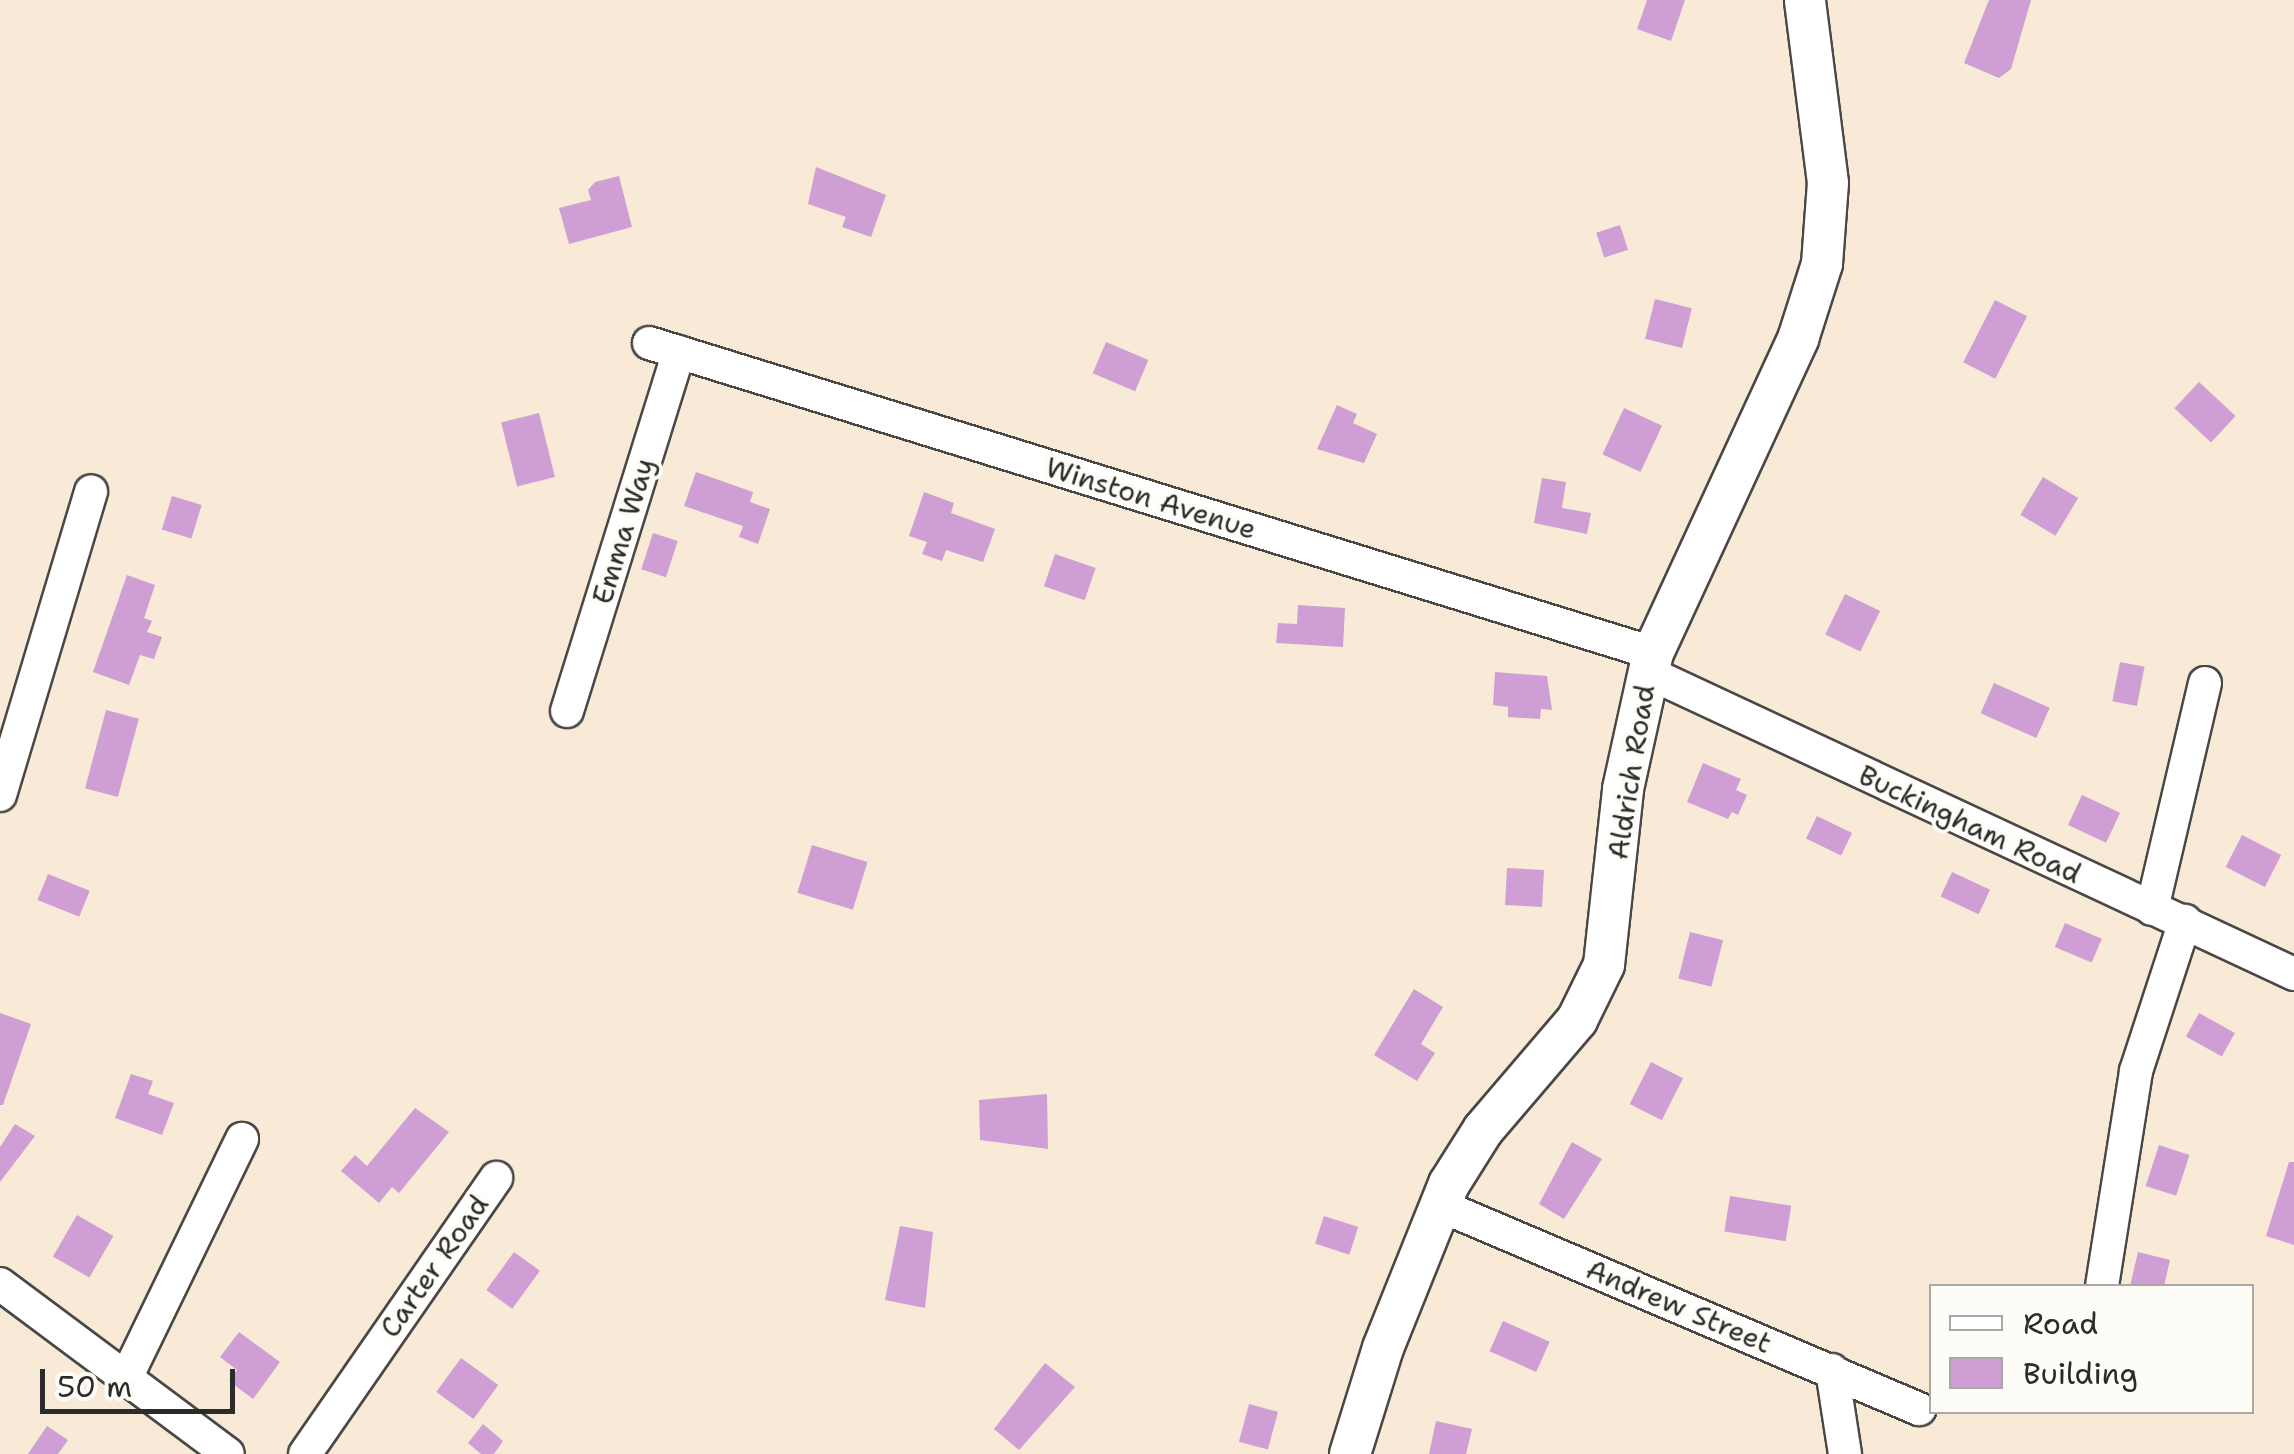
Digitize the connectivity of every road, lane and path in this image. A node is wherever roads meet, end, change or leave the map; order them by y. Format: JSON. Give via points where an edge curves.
{"nodes":[{"id":1,"x":1805,"y":0,"type":"edge"},
{"id":2,"x":664,"y":347,"type":"joint"},
{"id":3,"x":90,"y":491,"type":"dead end"},
{"id":4,"x":1650,"y":662,"type":"junction"},
{"id":5,"x":2205,"y":683,"type":"dead end"},
{"id":6,"x":567,"y":710,"type":"dead end"},
{"id":7,"x":0,"y":795,"type":"edge"},
{"id":8,"x":2152,"y":909,"type":"junction"},
{"id":9,"x":2185,"y":921,"type":"junction"},
{"id":10,"x":2294,"y":974,"type":"edge"},
{"id":11,"x":242,"y":1138,"type":"dead end"},
{"id":12,"x":496,"y":1178,"type":"dead end"},
{"id":13,"x":1439,"y":1204,"type":"junction"},
{"id":14,"x":0,"y":1284,"type":"edge"},
{"id":15,"x":2102,"y":1284,"type":"edge"},
{"id":16,"x":1832,"y":1370,"type":"junction"},
{"id":17,"x":125,"y":1380,"type":"junction"},
{"id":18,"x":1919,"y":1409,"type":"dead end"},
{"id":19,"x":228,"y":1454,"type":"edge"},
{"id":20,"x":305,"y":1454,"type":"edge"},
{"id":21,"x":1350,"y":1454,"type":"edge"},
{"id":22,"x":1845,"y":1454,"type":"edge"}],
"edges":[{"from":1,"to":4,"type":"street","name":"Aldrich Road","via":[[1828,183],[1822,264],[1798,339]]},
{"from":2,"to":4,"type":"street","name":"Winston Avenue"},
{"from":2,"to":6,"type":"street","name":"Emma Way"},
{"from":3,"to":7,"type":"street"},
{"from":4,"to":8,"type":"street","name":"Buckingham Road"},
{"from":4,"to":13,"type":"street","name":"Aldrich Road","via":[[1623,790],[1609,945],[1597,984],[1572,1028],[1483,1130]]},
{"from":5,"to":8,"type":"street"},
{"from":8,"to":9,"type":"street","name":"Buckingham Road"},
{"from":9,"to":10,"type":"street","name":"Buckingham Road"},
{"from":9,"to":15,"type":"street","via":[[2136,1071]]},
{"from":11,"to":17,"type":"street"},
{"from":12,"to":20,"type":"street","name":"Carter Road"},
{"from":13,"to":16,"type":"street","name":"Andrew Street"},
{"from":13,"to":21,"type":"street","name":"Aldrich Road"},
{"from":14,"to":17,"type":"street"},
{"from":16,"to":18,"type":"street","name":"Andrew Street"},
{"from":16,"to":22,"type":"street"},
{"from":17,"to":19,"type":"street"}]}
